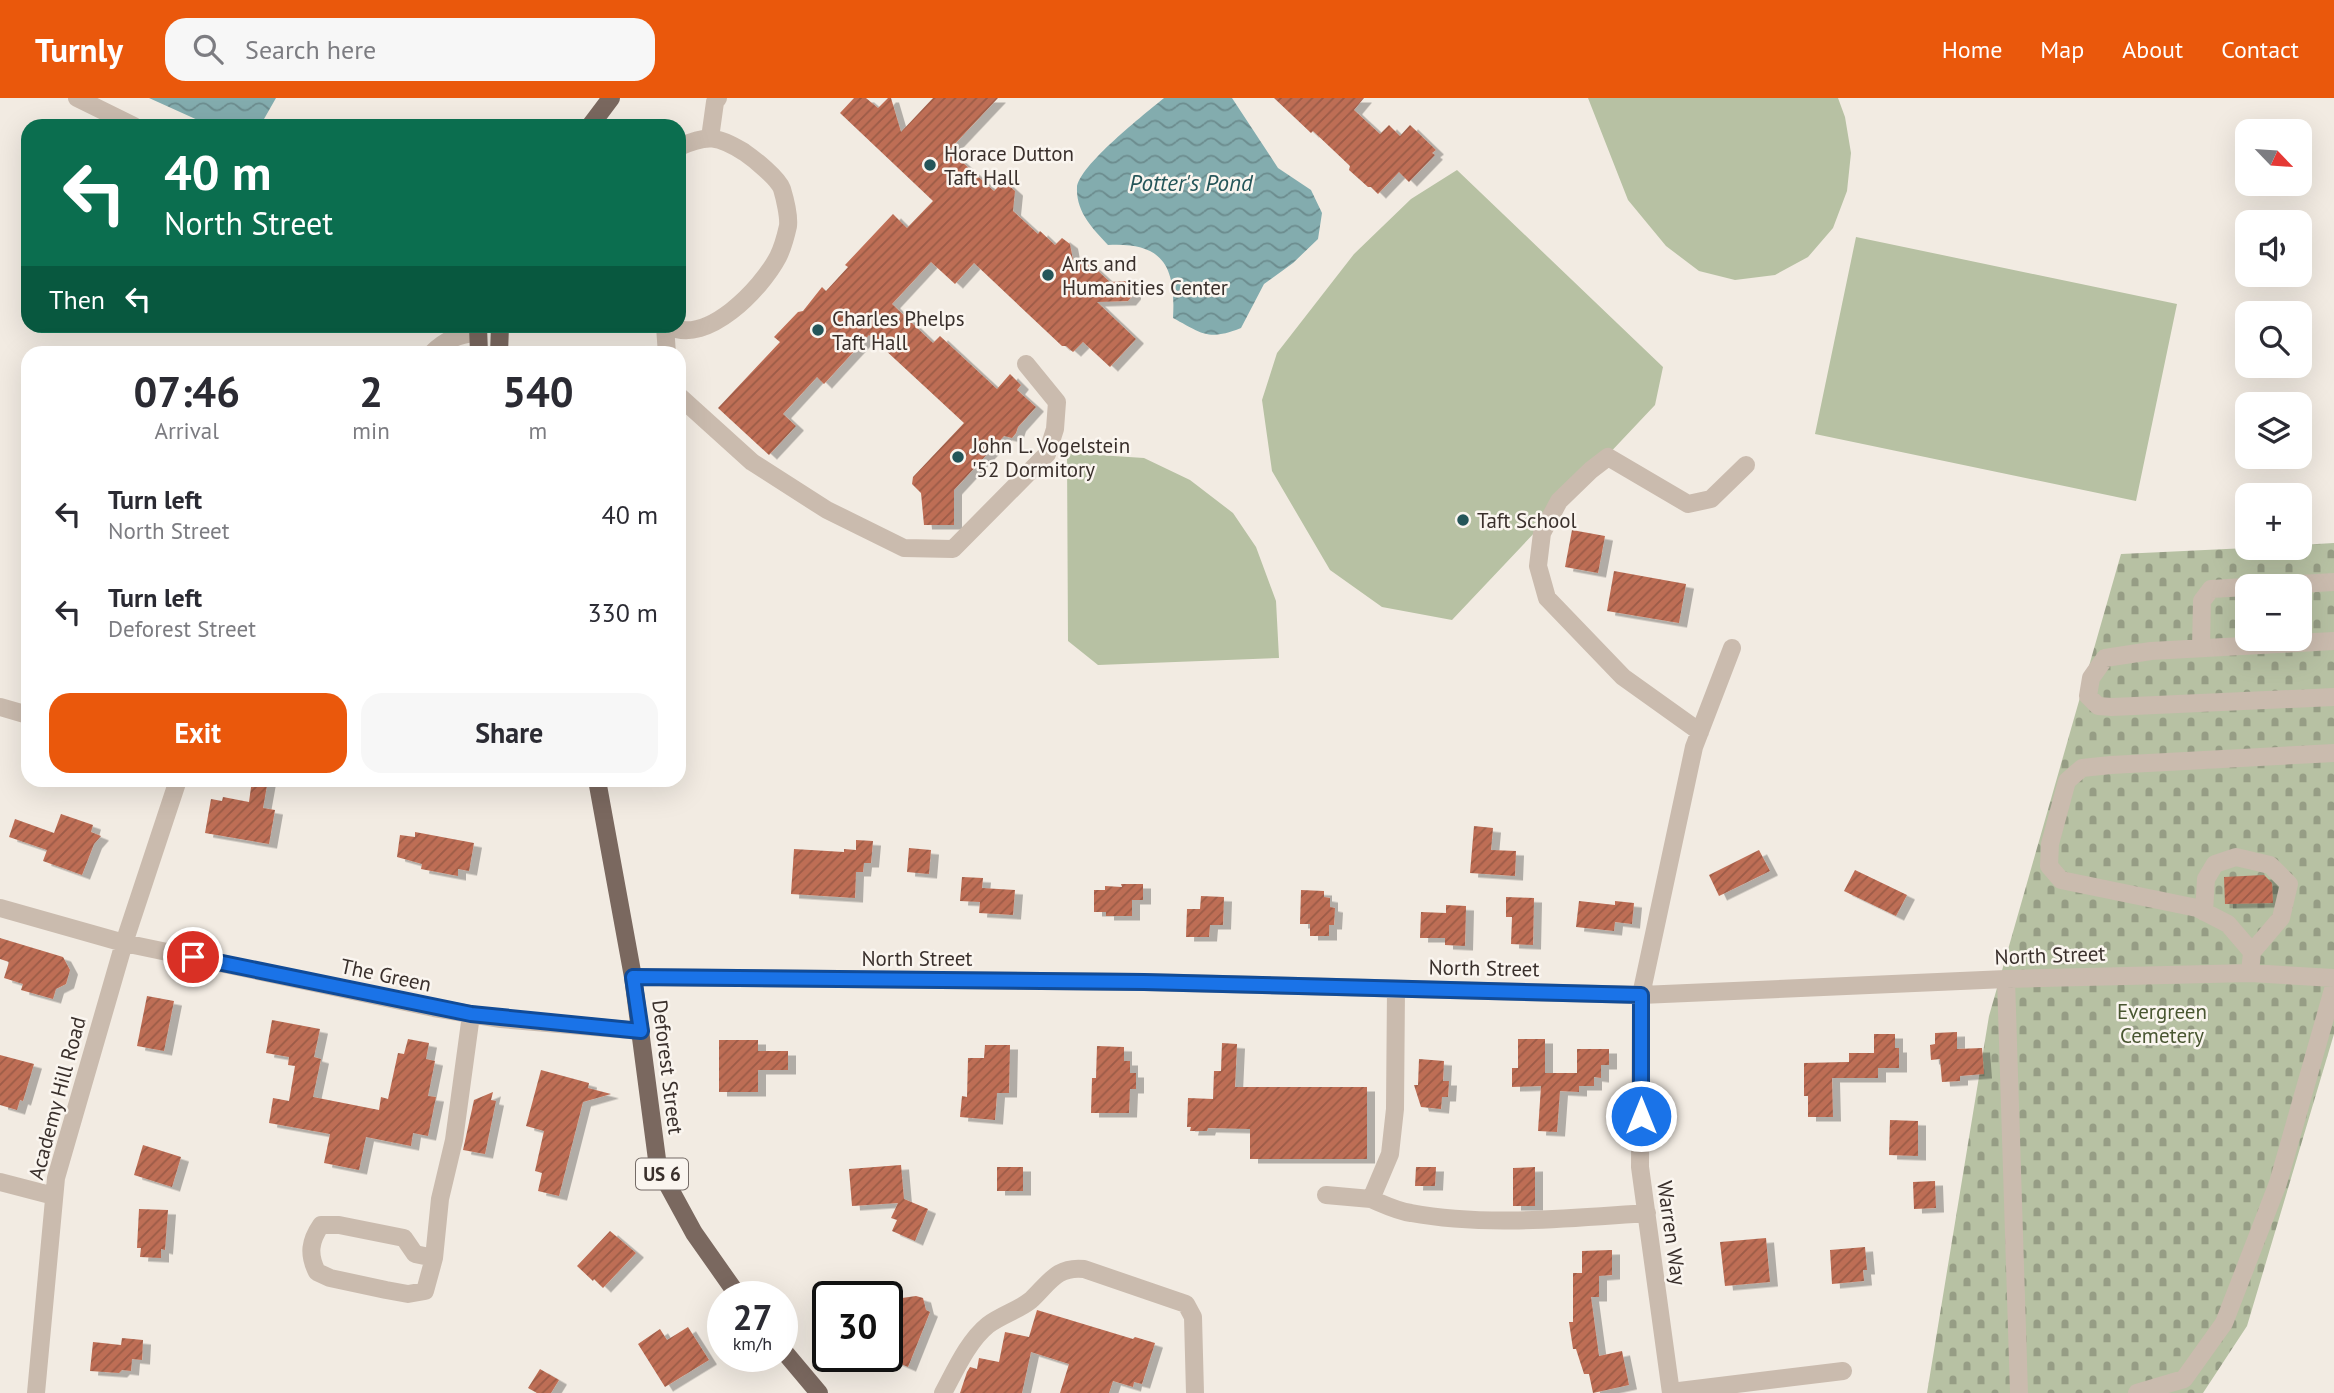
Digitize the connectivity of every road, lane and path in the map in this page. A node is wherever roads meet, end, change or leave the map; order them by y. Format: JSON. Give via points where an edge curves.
{"nodes":[{"id":1,"x":77,"y":98,"type":"edge"},
{"id":2,"x":611,"y":98,"type":"edge"},
{"id":3,"x":719,"y":98,"type":"edge"},
{"id":4,"x":120,"y":119,"type":"edge"},
{"id":5,"x":595,"y":119,"type":"edge"},
{"id":6,"x":710,"y":138,"type":"junction"},
{"id":7,"x":686,"y":145,"type":"edge"},
{"id":8,"x":686,"y":330,"type":"edge"},
{"id":9,"x":463,"y":333,"type":"edge"},
{"id":10,"x":439,"y":346,"type":"edge"},
{"id":11,"x":1026,"y":365,"type":"dead end"},
{"id":12,"x":686,"y":402,"type":"edge"},
{"id":13,"x":1746,"y":465,"type":"dead end"},
{"id":14,"x":2334,"y":582,"type":"edge"},
{"id":15,"x":2334,"y":641,"type":"edge"},
{"id":16,"x":1732,"y":648,"type":"dead end"},
{"id":17,"x":2201,"y":648,"type":"junction"},
{"id":18,"x":2334,"y":697,"type":"edge"},
{"id":19,"x":0,"y":707,"type":"edge"},
{"id":20,"x":21,"y":713,"type":"edge"},
{"id":21,"x":1700,"y":732,"type":"junction"},
{"id":22,"x":2334,"y":753,"type":"edge"},
{"id":23,"x":176,"y":787,"type":"edge"},
{"id":24,"x":598,"y":787,"type":"edge"},
{"id":25,"x":0,"y":908,"type":"edge"},
{"id":26,"x":2204,"y":912,"type":"junction"},
{"id":27,"x":124,"y":943,"type":"junction"},
{"id":28,"x":2252,"y":952,"type":"junction"},
{"id":29,"x":2250,"y":973,"type":"junction"},
{"id":30,"x":633,"y":977,"type":"junction"},
{"id":31,"x":2334,"y":978,"type":"edge"},
{"id":32,"x":2006,"y":979,"type":"junction"},
{"id":33,"x":2334,"y":986,"type":"edge"},
{"id":34,"x":1396,"y":989,"type":"junction"},
{"id":35,"x":1641,"y":995,"type":"junction"},
{"id":36,"x":471,"y":1014,"type":"junction"},
{"id":37,"x":641,"y":1031,"type":"junction"},
{"id":38,"x":0,"y":1182,"type":"edge"},
{"id":39,"x":1326,"y":1195,"type":"dead end"},
{"id":40,"x":54,"y":1196,"type":"junction"},
{"id":41,"x":1371,"y":1199,"type":"junction"},
{"id":42,"x":1647,"y":1213,"type":"junction"},
{"id":43,"x":434,"y":1258,"type":"junction"},
{"id":44,"x":728,"y":1281,"type":"edge"},
{"id":45,"x":798,"y":1368,"type":"edge"},
{"id":46,"x":1843,"y":1371,"type":"dead end"},
{"id":47,"x":1671,"y":1392,"type":"edge"},
{"id":48,"x":36,"y":1393,"type":"edge"},
{"id":49,"x":819,"y":1393,"type":"edge"},
{"id":50,"x":943,"y":1393,"type":"edge"},
{"id":51,"x":1195,"y":1393,"type":"edge"},
{"id":52,"x":2019,"y":1393,"type":"edge"},
{"id":53,"x":2137,"y":1393,"type":"edge"}],
"edges":[{"from":1,"to":4,"type":"street"},
{"from":2,"to":5,"type":"main road"},
{"from":3,"to":6,"type":"street"},
{"from":6,"to":7,"type":"street"},
{"from":6,"to":8,"type":"street","via":[[723,139],[755,159],[782,186],[788,224],[778,257],[751,294],[713,325]]},
{"from":9,"to":10,"type":"street"},
{"from":11,"to":12,"type":"street","via":[[1057,401],[1047,454],[953,549],[904,548],[827,510],[752,463]]},
{"from":13,"to":21,"type":"street","via":[[1711,499],[1688,505],[1608,457],[1559,501],[1542,533],[1538,566],[1547,598],[1623,677]]},
{"from":14,"to":17,"type":"street","via":[[2211,589],[2202,601]]},
{"from":15,"to":17,"type":"street"},
{"from":16,"to":21,"type":"street","name":"Warren Way"},
{"from":17,"to":18,"type":"street","via":[[2105,658],[2091,678],[2088,696],[2098,706],[2112,707]]},
{"from":19,"to":20,"type":"street"},
{"from":21,"to":35,"type":"street","name":"Warren Way"},
{"from":22,"to":26,"type":"street","via":[[2082,768],[2067,781],[2050,844],[2049,866],[2061,880]]},
{"from":23,"to":27,"type":"street","name":"Academy Hill Road"},
{"from":24,"to":30,"type":"main road","name":"Deforest Street","number":"US 6"},
{"from":25,"to":27,"type":"street","name":"The Green"},
{"from":26,"to":28,"type":"street","via":[[2228,923]]},
{"from":26,"to":28,"type":"street","via":[[2206,879],[2215,864],[2236,857],[2270,865],[2289,884],[2281,918]]},
{"from":27,"to":36,"type":"street","name":"The Green"},
{"from":27,"to":40,"type":"street","name":"Academy Hill Road"},
{"from":28,"to":29,"type":"street"},
{"from":29,"to":31,"type":"street","name":"North Street"},
{"from":29,"to":32,"type":"street","name":"North Street"},
{"from":30,"to":34,"type":"street","name":"North Street"},
{"from":30,"to":37,"type":"main road","name":"Deforest Street","number":"US 6"},
{"from":32,"to":35,"type":"street","name":"North Street"},
{"from":32,"to":52,"type":"street"},
{"from":33,"to":53,"type":"street","via":[[2278,1184],[2224,1323],[2184,1378]]},
{"from":34,"to":35,"type":"street","name":"North Street"},
{"from":34,"to":41,"type":"street","via":[[1390,1154]]},
{"from":35,"to":42,"type":"street","name":"Warren Way","via":[[1640,1167]]},
{"from":36,"to":37,"type":"street","name":"The Green"},
{"from":36,"to":43,"type":"street"},
{"from":37,"to":44,"type":"main road","name":"Deforest Street","number":"US 6","via":[[658,1167],[694,1233]]},
{"from":38,"to":40,"type":"street"},
{"from":39,"to":41,"type":"street"},
{"from":40,"to":48,"type":"street","name":"Academy Hill Road"},
{"from":41,"to":42,"type":"street","via":[[1409,1213],[1484,1220]]},
{"from":42,"to":47,"type":"street","name":"Warren Way"},
{"from":43,"to":43,"type":"street","via":[[425,1291],[408,1294],[330,1278],[317,1272],[310,1250],[321,1225],[339,1225],[404,1238],[415,1254]]},
{"from":45,"to":49,"type":"main road"},
{"from":46,"to":47,"type":"street"},
{"from":50,"to":51,"type":"street","via":[[978,1335],[1070,1267],[1186,1304],[1193,1317]]}]}
